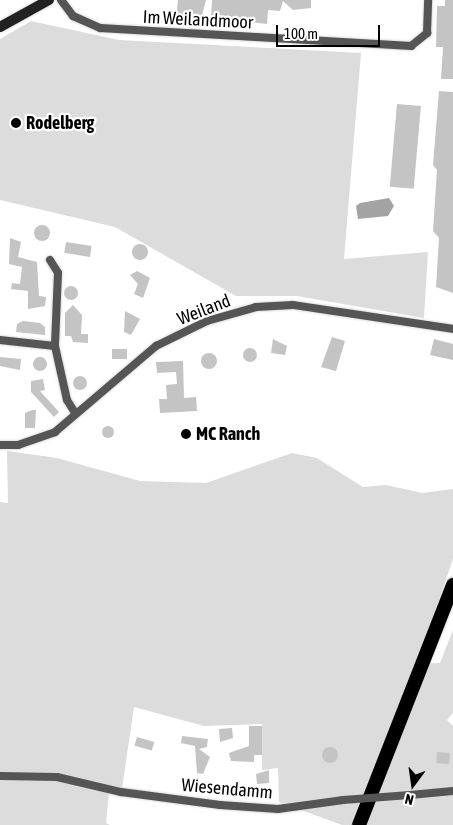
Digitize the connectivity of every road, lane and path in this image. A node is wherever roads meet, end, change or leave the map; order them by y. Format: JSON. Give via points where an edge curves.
{"nodes":[{"id":1,"x":49,"y":0,"type":"edge"},
{"id":2,"x":61,"y":0,"type":"edge"},
{"id":3,"x":428,"y":0,"type":"edge"},
{"id":4,"x":0,"y":27,"type":"edge"},
{"id":5,"x":50,"y":260,"type":"dead end"},
{"id":6,"x":453,"y":329,"type":"edge"},
{"id":7,"x":0,"y":340,"type":"edge"},
{"id":8,"x":55,"y":346,"type":"junction"},
{"id":9,"x":75,"y":413,"type":"junction"},
{"id":10,"x":0,"y":445,"type":"edge"},
{"id":11,"x":453,"y":585,"type":"edge"},
{"id":12,"x":453,"y":608,"type":"edge"},
{"id":13,"x":0,"y":776,"type":"edge"},
{"id":14,"x":453,"y":791,"type":"edge"},
{"id":15,"x":359,"y":825,"type":"edge"},
{"id":16,"x":366,"y":825,"type":"edge"}],
"edges":[{"from":1,"to":4,"type":"street"},
{"from":2,"to":3,"type":"street","name":"Im Weilandmoor","via":[[73,16],[100,28],[411,46],[427,33]]},
{"from":5,"to":8,"type":"street","via":[[58,273]]},
{"from":6,"to":9,"type":"street","name":"Weiland","via":[[293,305],[256,307],[207,321],[156,346]]},
{"from":7,"to":8,"type":"street"},
{"from":8,"to":9,"type":"street","via":[[68,400]]},
{"from":9,"to":10,"type":"street","name":"Weiland","via":[[41,439]]},
{"from":11,"to":15,"type":"highway"},
{"from":12,"to":16,"type":"highway"},
{"from":13,"to":14,"type":"street","name":"Wiesendamm","bridge":true,"via":[[57,778],[121,792],[278,809]]}]}
